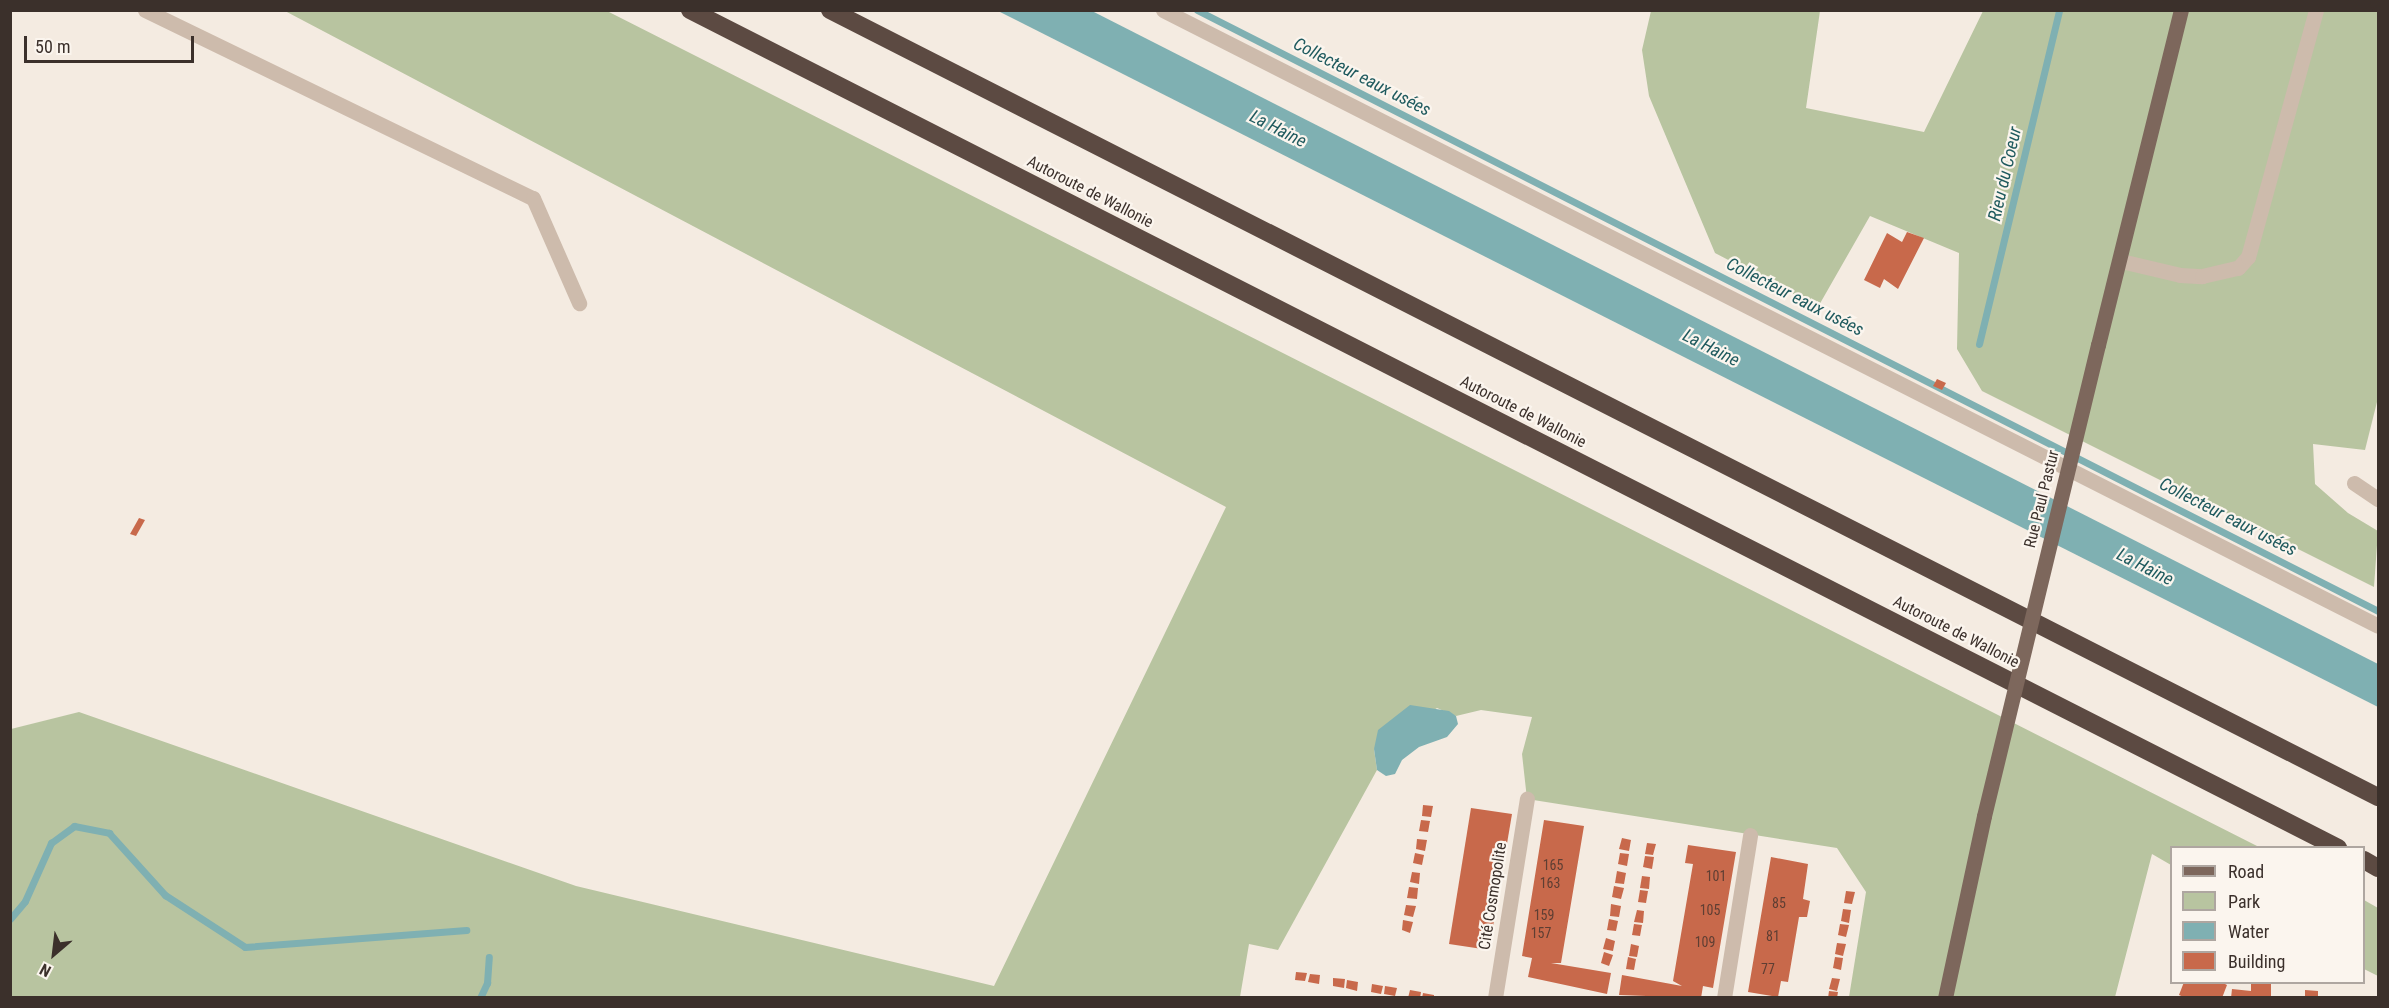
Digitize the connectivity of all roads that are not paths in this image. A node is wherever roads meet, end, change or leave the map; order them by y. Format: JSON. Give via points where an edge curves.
{"nodes":[{"id":1,"x":145,"y":10,"type":"edge"},
{"id":2,"x":690,"y":10,"type":"edge"},
{"id":3,"x":830,"y":10,"type":"edge"},
{"id":4,"x":1163,"y":10,"type":"edge"},
{"id":5,"x":2181,"y":10,"type":"edge"},
{"id":6,"x":2316,"y":10,"type":"edge"},
{"id":7,"x":2121,"y":261,"type":"junction"},
{"id":8,"x":579,"y":303,"type":"dead end"},
{"id":9,"x":2354,"y":483,"type":"dead end"},
{"id":10,"x":2379,"y":500,"type":"edge"},
{"id":11,"x":2379,"y":626,"type":"edge"},
{"id":12,"x":2379,"y":797,"type":"edge"},
{"id":13,"x":1527,"y":799,"type":"dead end"},
{"id":14,"x":1750,"y":835,"type":"dead end"},
{"id":15,"x":2334,"y":846,"type":"edge"},
{"id":16,"x":2365,"y":861,"type":"edge"},
{"id":17,"x":2379,"y":868,"type":"edge"},
{"id":18,"x":1495,"y":998,"type":"edge"},
{"id":19,"x":1724,"y":998,"type":"edge"},
{"id":20,"x":1945,"y":998,"type":"edge"}],
"edges":[{"from":1,"to":8,"type":"street","via":[[533,198]]},
{"from":2,"to":15,"type":"highway","name":"Autoroute de Wallonie"},
{"from":3,"to":12,"type":"highway"},
{"from":4,"to":11,"type":"street"},
{"from":5,"to":7,"type":"main road","name":"Rue Paul Pastur"},
{"from":6,"to":7,"type":"street","via":[[2248,257],[2238,268],[2202,276],[2180,275]]},
{"from":7,"to":20,"type":"main road","name":"Rue Paul Pastur","bridge":true,"via":[[1984,816]]},
{"from":9,"to":10,"type":"street"},
{"from":13,"to":18,"type":"street","name":"Cité Cosmopolite"},
{"from":14,"to":19,"type":"street"},
{"from":16,"to":17,"type":"highway"}]}
